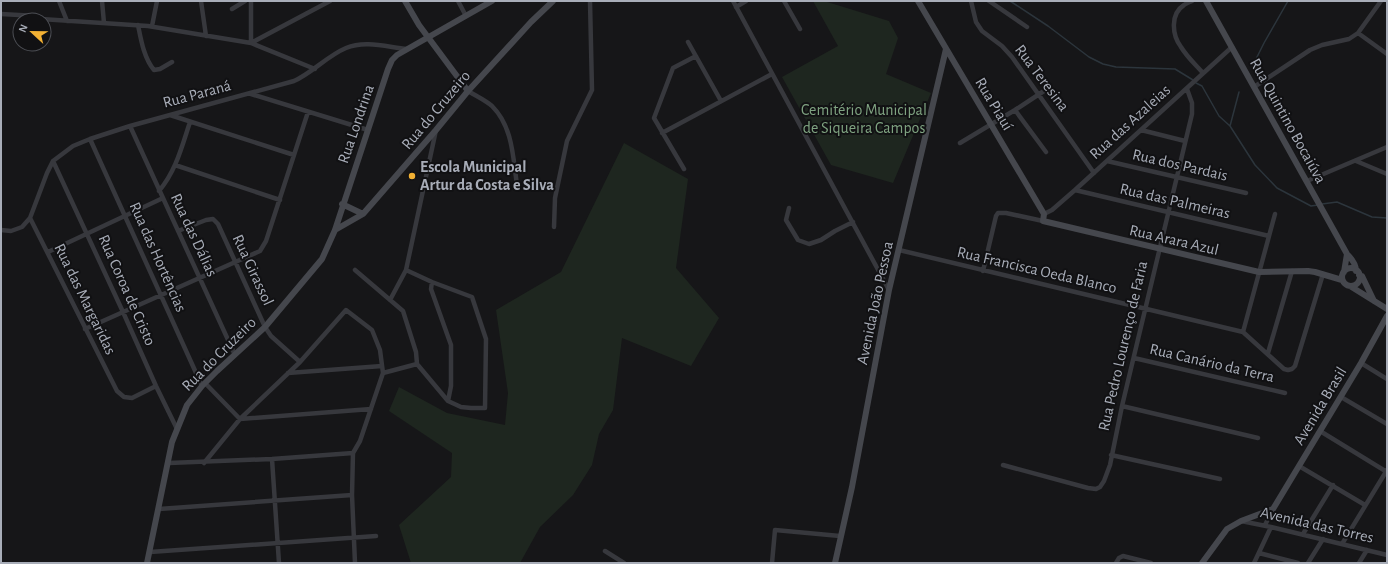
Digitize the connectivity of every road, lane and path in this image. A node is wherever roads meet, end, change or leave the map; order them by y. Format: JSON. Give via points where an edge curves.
{"nodes":[{"id":1,"x":59,"y":1,"type":"edge"},
{"id":2,"x":102,"y":1,"type":"edge"},
{"id":3,"x":157,"y":1,"type":"edge"},
{"id":4,"x":201,"y":1,"type":"edge"},
{"id":5,"x":245,"y":1,"type":"edge"},
{"id":6,"x":251,"y":1,"type":"edge"},
{"id":7,"x":330,"y":1,"type":"edge"},
{"id":8,"x":405,"y":1,"type":"edge"},
{"id":9,"x":458,"y":1,"type":"edge"},
{"id":10,"x":492,"y":1,"type":"edge"},
{"id":11,"x":552,"y":1,"type":"edge"},
{"id":12,"x":590,"y":1,"type":"edge"},
{"id":13,"x":733,"y":1,"type":"edge"},
{"id":14,"x":746,"y":1,"type":"edge"},
{"id":15,"x":784,"y":1,"type":"edge"},
{"id":16,"x":918,"y":1,"type":"edge"},
{"id":17,"x":971,"y":1,"type":"edge"},
{"id":18,"x":989,"y":1,"type":"edge"},
{"id":19,"x":1192,"y":1,"type":"edge"},
{"id":20,"x":1206,"y":1,"type":"edge"},
{"id":21,"x":1383,"y":1,"type":"edge"},
{"id":22,"x":1387,"y":3,"type":"edge"},
{"id":23,"x":736,"y":7,"type":"junction"},
{"id":24,"x":232,"y":9,"type":"dead end"},
{"id":25,"x":1,"y":14,"type":"edge"},
{"id":26,"x":466,"y":16,"type":"junction"},
{"id":27,"x":67,"y":21,"type":"junction"},
{"id":28,"x":104,"y":23,"type":"junction"},
{"id":29,"x":138,"y":25,"type":"junction"},
{"id":30,"x":152,"y":26,"type":"junction"},
{"id":31,"x":1027,"y":27,"type":"dead end"},
{"id":32,"x":800,"y":29,"type":"dead end"},
{"id":33,"x":1358,"y":33,"type":"junction"},
{"id":34,"x":206,"y":36,"type":"junction"},
{"id":35,"x":428,"y":38,"type":"junction"},
{"id":36,"x":688,"y":42,"type":"dead end"},
{"id":37,"x":251,"y":43,"type":"junction"},
{"id":38,"x":1232,"y":47,"type":"junction"},
{"id":39,"x":407,"y":49,"type":"junction"},
{"id":40,"x":946,"y":49,"type":"junction"},
{"id":41,"x":1387,"y":54,"type":"edge"},
{"id":42,"x":696,"y":56,"type":"junction"},
{"id":43,"x":172,"y":62,"type":"dead end"},
{"id":44,"x":314,"y":69,"type":"junction"},
{"id":45,"x":1203,"y":73,"type":"junction"},
{"id":46,"x":772,"y":74,"type":"junction"},
{"id":47,"x":1050,"y":87,"type":"dead end"},
{"id":48,"x":1188,"y":87,"type":"junction"},
{"id":49,"x":1254,"y":87,"type":"junction"},
{"id":50,"x":468,"y":91,"type":"junction"},
{"id":51,"x":251,"y":94,"type":"junction"},
{"id":52,"x":1039,"y":94,"type":"junction"},
{"id":53,"x":720,"y":101,"type":"junction"},
{"id":54,"x":1015,"y":110,"type":"junction"},
{"id":55,"x":308,"y":112,"type":"junction"},
{"id":56,"x":170,"y":115,"type":"junction"},
{"id":57,"x":190,"y":122,"type":"junction"},
{"id":58,"x":991,"y":124,"type":"junction"},
{"id":59,"x":130,"y":126,"type":"junction"},
{"id":60,"x":368,"y":130,"type":"junction"},
{"id":61,"x":436,"y":130,"type":"junction"},
{"id":62,"x":1141,"y":130,"type":"junction"},
{"id":63,"x":662,"y":133,"type":"junction"},
{"id":64,"x":90,"y":139,"type":"junction"},
{"id":65,"x":1185,"y":141,"type":"junction"},
{"id":66,"x":960,"y":143,"type":"dead end"},
{"id":67,"x":1387,"y":147,"type":"edge"},
{"id":68,"x":1046,"y":152,"type":"dead end"},
{"id":69,"x":294,"y":155,"type":"junction"},
{"id":70,"x":53,"y":161,"type":"junction"},
{"id":71,"x":1107,"y":161,"type":"junction"},
{"id":72,"x":1356,"y":161,"type":"junction"},
{"id":73,"x":175,"y":165,"type":"junction"},
{"id":74,"x":684,"y":169,"type":"dead end"},
{"id":75,"x":1094,"y":172,"type":"junction"},
{"id":76,"x":1387,"y":174,"type":"edge"},
{"id":77,"x":1177,"y":178,"type":"junction"},
{"id":78,"x":1307,"y":181,"type":"junction"},
{"id":79,"x":517,"y":185,"type":"dead end"},
{"id":80,"x":1076,"y":190,"type":"junction"},
{"id":81,"x":159,"y":191,"type":"junction"},
{"id":82,"x":1246,"y":194,"type":"dead end"},
{"id":83,"x":163,"y":198,"type":"junction"},
{"id":84,"x":280,"y":200,"type":"junction"},
{"id":85,"x":342,"y":204,"type":"junction"},
{"id":86,"x":789,"y":208,"type":"dead end"},
{"id":87,"x":1168,"y":212,"type":"junction"},
{"id":88,"x":363,"y":214,"type":"junction"},
{"id":89,"x":1044,"y":214,"type":"junction"},
{"id":90,"x":1275,"y":214,"type":"dead end"},
{"id":91,"x":125,"y":216,"type":"junction"},
{"id":92,"x":30,"y":218,"type":"junction"},
{"id":93,"x":853,"y":222,"type":"junction"},
{"id":94,"x":1043,"y":222,"type":"junction"},
{"id":95,"x":554,"y":227,"type":"dead end"},
{"id":96,"x":1,"y":230,"type":"edge"},
{"id":97,"x":335,"y":230,"type":"junction"},
{"id":98,"x":178,"y":231,"type":"junction"},
{"id":99,"x":87,"y":234,"type":"junction"},
{"id":100,"x":1269,"y":236,"type":"junction"},
{"id":101,"x":899,"y":250,"type":"junction"},
{"id":102,"x":1159,"y":250,"type":"junction"},
{"id":103,"x":48,"y":252,"type":"junction"},
{"id":104,"x":1347,"y":254,"type":"junction"},
{"id":105,"x":322,"y":259,"type":"joint"},
{"id":106,"x":236,"y":261,"type":"junction"},
{"id":107,"x":355,"y":270,"type":"dead end"},
{"id":108,"x":406,"y":270,"type":"junction"},
{"id":109,"x":983,"y":271,"type":"junction"},
{"id":110,"x":1292,"y":271,"type":"junction"},
{"id":111,"x":1259,"y":272,"type":"junction"},
{"id":112,"x":1344,"y":272,"type":"junction"},
{"id":113,"x":1358,"y":273,"type":"junction"},
{"id":114,"x":1323,"y":274,"type":"junction"},
{"id":115,"x":199,"y":277,"type":"junction"},
{"id":116,"x":1342,"y":280,"type":"junction"},
{"id":117,"x":432,"y":282,"type":"junction"},
{"id":118,"x":1350,"y":286,"type":"junction"},
{"id":119,"x":889,"y":290,"type":"junction"},
{"id":120,"x":161,"y":295,"type":"junction"},
{"id":121,"x":390,"y":300,"type":"junction"},
{"id":122,"x":1374,"y":301,"type":"junction"},
{"id":123,"x":1145,"y":309,"type":"junction"},
{"id":124,"x":1387,"y":309,"type":"edge"},
{"id":125,"x":123,"y":312,"type":"junction"},
{"id":126,"x":1387,"y":316,"type":"edge"},
{"id":127,"x":265,"y":327,"type":"junction"},
{"id":128,"x":85,"y":329,"type":"junction"},
{"id":129,"x":1243,"y":332,"type":"junction"},
{"id":130,"x":1268,"y":354,"type":"junction"},
{"id":131,"x":235,"y":355,"type":"junction"},
{"id":132,"x":1134,"y":358,"type":"junction"},
{"id":133,"x":300,"y":362,"type":"junction"},
{"id":134,"x":1361,"y":363,"type":"junction"},
{"id":135,"x":416,"y":364,"type":"junction"},
{"id":136,"x":382,"y":366,"type":"junction"},
{"id":137,"x":288,"y":373,"type":"junction"},
{"id":138,"x":383,"y":373,"type":"junction"},
{"id":139,"x":1387,"y":378,"type":"edge"},
{"id":140,"x":204,"y":385,"type":"junction"},
{"id":141,"x":156,"y":386,"type":"junction"},
{"id":142,"x":1285,"y":394,"type":"dead end"},
{"id":143,"x":1341,"y":397,"type":"junction"},
{"id":144,"x":448,"y":401,"type":"junction"},
{"id":145,"x":1122,"y":406,"type":"junction"},
{"id":146,"x":371,"y":409,"type":"junction"},
{"id":147,"x":240,"y":419,"type":"junction"},
{"id":148,"x":1387,"y":424,"type":"edge"},
{"id":149,"x":177,"y":429,"type":"junction"},
{"id":150,"x":1320,"y":431,"type":"junction"},
{"id":151,"x":1258,"y":438,"type":"dead end"},
{"id":152,"x":353,"y":453,"type":"junction"},
{"id":153,"x":1111,"y":455,"type":"junction"},
{"id":154,"x":272,"y":459,"type":"junction"},
{"id":155,"x":204,"y":462,"type":"junction"},
{"id":156,"x":169,"y":463,"type":"junction"},
{"id":157,"x":1003,"y":465,"type":"dead end"},
{"id":158,"x":1299,"y":466,"type":"junction"},
{"id":159,"x":1387,"y":471,"type":"edge"},
{"id":160,"x":1220,"y":479,"type":"dead end"},
{"id":161,"x":1333,"y":485,"type":"junction"},
{"id":162,"x":352,"y":495,"type":"junction"},
{"id":163,"x":275,"y":500,"type":"junction"},
{"id":164,"x":1365,"y":505,"type":"junction"},
{"id":165,"x":159,"y":509,"type":"junction"},
{"id":166,"x":1273,"y":510,"type":"junction"},
{"id":167,"x":1241,"y":522,"type":"junction"},
{"id":168,"x":1265,"y":525,"type":"junction"},
{"id":169,"x":1272,"y":527,"type":"junction"},
{"id":170,"x":1303,"y":534,"type":"junction"},
{"id":171,"x":376,"y":536,"type":"dead end"},
{"id":172,"x":840,"y":536,"type":"junction"},
{"id":173,"x":353,"y":537,"type":"junction"},
{"id":174,"x":1322,"y":539,"type":"junction"},
{"id":175,"x":278,"y":543,"type":"junction"},
{"id":176,"x":1342,"y":544,"type":"junction"},
{"id":177,"x":1367,"y":550,"type":"junction"},
{"id":178,"x":605,"y":551,"type":"dead end"},
{"id":179,"x":150,"y":552,"type":"junction"},
{"id":180,"x":1259,"y":553,"type":"junction"},
{"id":181,"x":1387,"y":555,"type":"edge"},
{"id":182,"x":147,"y":563,"type":"edge"},
{"id":183,"x":279,"y":563,"type":"edge"},
{"id":184,"x":355,"y":563,"type":"edge"},
{"id":185,"x":624,"y":563,"type":"edge"},
{"id":186,"x":772,"y":563,"type":"edge"},
{"id":187,"x":835,"y":563,"type":"edge"},
{"id":188,"x":1116,"y":563,"type":"edge"},
{"id":189,"x":1151,"y":563,"type":"edge"},
{"id":190,"x":1202,"y":563,"type":"edge"},
{"id":191,"x":1254,"y":563,"type":"edge"},
{"id":192,"x":1298,"y":563,"type":"edge"},
{"id":193,"x":1308,"y":563,"type":"edge"},
{"id":194,"x":1359,"y":563,"type":"edge"}],
"edges":[{"from":1,"to":27,"type":"street"},
{"from":2,"to":28,"type":"street"},
{"from":3,"to":30,"type":"street"},
{"from":4,"to":34,"type":"street"},
{"from":5,"to":24,"type":"street"},
{"from":6,"to":37,"type":"street"},
{"from":7,"to":37,"type":"street"},
{"from":8,"to":35,"type":"street"},
{"from":9,"to":26,"type":"street"},
{"from":10,"to":26,"type":"street"},
{"from":11,"to":50,"type":"street","name":"Rua do Cruzeiro"},
{"from":12,"to":95,"type":"street","via":[[592,90],[567,141],[555,198]]},
{"from":13,"to":23,"type":"street"},
{"from":14,"to":23,"type":"street"},
{"from":15,"to":32,"type":"street"},
{"from":16,"to":40,"type":"street","name":"Rua Piauí"},
{"from":17,"to":52,"type":"street","name":"Rua Teresina","via":[[976,22],[982,31],[1002,46]]},
{"from":18,"to":31,"type":"street"},
{"from":19,"to":45,"type":"street","via":[[1183,5],[1175,18],[1174,28],[1181,48]]},
{"from":20,"to":38,"type":"street","name":"Rua Quintino Bocaiúva"},
{"from":21,"to":22,"type":"street"},
{"from":21,"to":33,"type":"street"},
{"from":23,"to":46,"type":"street"},
{"from":25,"to":27,"type":"street"},
{"from":26,"to":35,"type":"street"},
{"from":27,"to":28,"type":"street"},
{"from":28,"to":29,"type":"street"},
{"from":29,"to":30,"type":"street"},
{"from":29,"to":43,"type":"street","via":[[142,45],[154,70]]},
{"from":30,"to":34,"type":"street"},
{"from":33,"to":41,"type":"street"},
{"from":33,"to":49,"type":"street","via":[[1349,39],[1322,44],[1310,50]]},
{"from":34,"to":37,"type":"street"},
{"from":35,"to":39,"type":"street"},
{"from":35,"to":50,"type":"street"},
{"from":36,"to":42,"type":"street"},
{"from":37,"to":44,"type":"street"},
{"from":38,"to":45,"type":"street","name":"Rua das Azaleias"},
{"from":38,"to":49,"type":"street","name":"Rua Quintino Bocaiúva"},
{"from":39,"to":44,"type":"street","name":"Rua Paraná","via":[[359,45],[346,48]]},
{"from":39,"to":60,"type":"street","name":"Rua Londrina","via":[[397,55],[388,69]]},
{"from":40,"to":58,"type":"street","name":"Rua Piauí"},
{"from":40,"to":101,"type":"street","name":"Avenida João Pessoa"},
{"from":42,"to":53,"type":"street"},
{"from":42,"to":63,"type":"street","via":[[673,68],[654,118]]},
{"from":44,"to":51,"type":"street","name":"Rua Paraná","via":[[294,81]]},
{"from":45,"to":48,"type":"street","name":"Rua das Azaleias"},
{"from":46,"to":53,"type":"street"},
{"from":46,"to":93,"type":"street"},
{"from":47,"to":52,"type":"street"},
{"from":48,"to":62,"type":"street","name":"Rua das Azaleias"},
{"from":48,"to":65,"type":"street","name":"Rua Pedro Lourenço de Faria","via":[[1192,114]]},
{"from":49,"to":78,"type":"street","name":"Rua Quintino Bocaiúva"},
{"from":50,"to":61,"type":"street","name":"Rua do Cruzeiro"},
{"from":50,"to":79,"type":"street","via":[[491,105],[502,118],[510,136]]},
{"from":51,"to":55,"type":"street"},
{"from":51,"to":56,"type":"street","name":"Rua Paraná"},
{"from":52,"to":54,"type":"street"},
{"from":52,"to":75,"type":"street","name":"Rua Teresina"},
{"from":53,"to":63,"type":"street"},
{"from":54,"to":58,"type":"street"},
{"from":54,"to":68,"type":"street"},
{"from":55,"to":60,"type":"street"},
{"from":55,"to":69,"type":"street"},
{"from":56,"to":57,"type":"street"},
{"from":56,"to":59,"type":"street","name":"Rua Paraná"},
{"from":57,"to":69,"type":"street"},
{"from":57,"to":73,"type":"street"},
{"from":58,"to":66,"type":"street"},
{"from":58,"to":89,"type":"street","name":"Rua Piauí"},
{"from":59,"to":64,"type":"street","name":"Rua Paraná"},
{"from":59,"to":81,"type":"street","name":"Rua das Dálias"},
{"from":60,"to":85,"type":"street","name":"Rua Londrina"},
{"from":61,"to":88,"type":"street","name":"Rua do Cruzeiro"},
{"from":61,"to":108,"type":"street"},
{"from":62,"to":65,"type":"street"},
{"from":62,"to":71,"type":"street","name":"Rua das Azaleias"},
{"from":63,"to":74,"type":"street"},
{"from":64,"to":70,"type":"street","name":"Rua Paraná","via":[[73,146]]},
{"from":64,"to":91,"type":"street","name":"Rua das Hortências"},
{"from":65,"to":77,"type":"street","name":"Rua Pedro Lourenço de Faria"},
{"from":67,"to":72,"type":"street"},
{"from":69,"to":84,"type":"street"},
{"from":70,"to":92,"type":"street"},
{"from":70,"to":99,"type":"street","name":"Rua Coroa de Cristo"},
{"from":71,"to":75,"type":"street","name":"Rua das Azaleias"},
{"from":71,"to":77,"type":"street","name":"Rua dos Pardais"},
{"from":72,"to":76,"type":"street"},
{"from":72,"to":78,"type":"street"},
{"from":73,"to":81,"type":"street","via":[[167,182]]},
{"from":73,"to":84,"type":"street"},
{"from":75,"to":80,"type":"street","name":"Rua das Azaleias"},
{"from":77,"to":82,"type":"street","name":"Rua dos Pardais"},
{"from":77,"to":87,"type":"street","name":"Rua Pedro Lourenço de Faria"},
{"from":78,"to":104,"type":"street","name":"Rua Quintino Bocaiúva"},
{"from":80,"to":87,"type":"street","name":"Rua das Palmeiras"},
{"from":80,"to":89,"type":"street","name":"Rua das Azaleias"},
{"from":81,"to":83,"type":"street","name":"Rua das Dálias"},
{"from":83,"to":91,"type":"street"},
{"from":83,"to":98,"type":"street","name":"Rua das Dálias"},
{"from":84,"to":106,"type":"street","via":[[260,251]]},
{"from":85,"to":88,"type":"street"},
{"from":85,"to":97,"type":"street","name":"Rua Londrina"},
{"from":86,"to":93,"type":"street","via":[[786,220],[798,240],[809,244]]},
{"from":87,"to":100,"type":"street","name":"Rua das Palmeiras"},
{"from":87,"to":102,"type":"street","name":"Rua Pedro Lourenço de Faria"},
{"from":88,"to":97,"type":"street","name":"Rua do Cruzeiro"},
{"from":89,"to":94,"type":"street"},
{"from":90,"to":100,"type":"street"},
{"from":91,"to":99,"type":"street"},
{"from":91,"to":120,"type":"street","name":"Rua das Hortências"},
{"from":92,"to":96,"type":"street","via":[[22,227],[11,231]]},
{"from":92,"to":103,"type":"street","name":"Rua das Margaridas"},
{"from":93,"to":119,"type":"street"},
{"from":94,"to":102,"type":"street","name":"Rua Arara Azul"},
{"from":94,"to":109,"type":"street","name":"Rua Arara Azul","via":[[1002,212],[998,214]]},
{"from":97,"to":105,"type":"street","name":"Rua Londrina"},
{"from":98,"to":106,"type":"street","name":"Rua Girassol","via":[[206,220],[213,220],[218,224]]},
{"from":98,"to":115,"type":"street","name":"Rua das Dálias"},
{"from":99,"to":103,"type":"street"},
{"from":99,"to":125,"type":"street","name":"Rua Coroa de Cristo"},
{"from":100,"to":111,"type":"street"},
{"from":101,"to":109,"type":"street","name":"Rua Francisca Oeda Blanco"},
{"from":101,"to":119,"type":"street","name":"Avenida João Pessoa"},
{"from":102,"to":111,"type":"street","name":"Rua Arara Azul"},
{"from":102,"to":123,"type":"street","name":"Rua Pedro Lourenço de Faria"},
{"from":103,"to":128,"type":"street","name":"Rua das Margaridas"},
{"from":104,"to":112,"type":"street"},
{"from":104,"to":113,"type":"street","name":"Rua Quintino Bocaiúva"},
{"from":105,"to":127,"type":"street","name":"Rua do Cruzeiro"},
{"from":106,"to":115,"type":"street"},
{"from":106,"to":127,"type":"street","name":"Rua Girassol"},
{"from":107,"to":121,"type":"street"},
{"from":108,"to":117,"type":"street"},
{"from":108,"to":121,"type":"street"},
{"from":109,"to":123,"type":"street","name":"Rua Francisca Oeda Blanco"},
{"from":110,"to":111,"type":"street","name":"Rua Arara Azul"},
{"from":110,"to":114,"type":"street","name":"Rua Arara Azul"},
{"from":110,"to":130,"type":"street"},
{"from":111,"to":129,"type":"street"},
{"from":112,"to":113,"type":"street","via":[[1348,269]]},
{"from":112,"to":116,"type":"street"},
{"from":113,"to":118,"type":"street","via":[[1357,283]]},
{"from":113,"to":122,"type":"street"},
{"from":114,"to":116,"type":"street","name":"Rua Arara Azul"},
{"from":114,"to":130,"type":"street","name":"Rua Francisca Oeda Blanco","via":[[1295,366],[1292,369],[1284,369]]},
{"from":115,"to":120,"type":"street"},
{"from":115,"to":131,"type":"street","name":"Rua das Dálias"},
{"from":116,"to":118,"type":"street"},
{"from":117,"to":144,"type":"street","via":[[431,289],[451,345],[451,386]]},
{"from":117,"to":144,"type":"street","via":[[472,297],[486,339],[486,408],[461,407]]},
{"from":118,"to":122,"type":"street"},
{"from":119,"to":172,"type":"street","name":"Avenida João Pessoa"},
{"from":120,"to":125,"type":"street"},
{"from":120,"to":140,"type":"street","name":"Rua das Hortências"},
{"from":121,"to":135,"type":"street","via":[[403,311],[416,352]]},
{"from":122,"to":124,"type":"street"},
{"from":123,"to":129,"type":"street","name":"Rua Francisca Oeda Blanco"},
{"from":123,"to":132,"type":"street","name":"Rua Pedro Lourenço de Faria"},
{"from":125,"to":128,"type":"street"},
{"from":125,"to":141,"type":"street","name":"Rua Coroa de Cristo"},
{"from":126,"to":134,"type":"street","name":"Avenida Brasil"},
{"from":127,"to":131,"type":"street","name":"Rua do Cruzeiro"},
{"from":127,"to":133,"type":"street","name":"Rua Girassol","via":[[277,342]]},
{"from":128,"to":141,"type":"street","name":"Rua das Margaridas","via":[[116,391],[124,397],[132,398]]},
{"from":129,"to":130,"type":"street","name":"Rua Francisca Oeda Blanco"},
{"from":131,"to":140,"type":"street","name":"Rua do Cruzeiro"},
{"from":132,"to":142,"type":"street","name":"Rua Canário da Terra"},
{"from":132,"to":145,"type":"street","name":"Rua Pedro Lourenço de Faria"},
{"from":133,"to":136,"type":"street","via":[[346,310],[372,330],[380,350]]},
{"from":133,"to":137,"type":"street"},
{"from":134,"to":139,"type":"street"},
{"from":134,"to":143,"type":"street","name":"Avenida Brasil"},
{"from":135,"to":138,"type":"street"},
{"from":135,"to":144,"type":"street"},
{"from":136,"to":137,"type":"street"},
{"from":136,"to":138,"type":"street"},
{"from":137,"to":147,"type":"street"},
{"from":138,"to":146,"type":"street"},
{"from":140,"to":147,"type":"street","name":"Rua das Hortências"},
{"from":140,"to":149,"type":"street","name":"Rua do Cruzeiro","via":[[187,405]]},
{"from":141,"to":149,"type":"street","name":"Rua Coroa de Cristo"},
{"from":143,"to":148,"type":"street"},
{"from":143,"to":150,"type":"street","name":"Avenida Brasil"},
{"from":145,"to":151,"type":"street"},
{"from":145,"to":153,"type":"street","name":"Rua Pedro Lourenço de Faria"},
{"from":146,"to":147,"type":"street"},
{"from":146,"to":152,"type":"street"},
{"from":147,"to":155,"type":"street"},
{"from":149,"to":156,"type":"street","name":"Rua do Cruzeiro"},
{"from":150,"to":158,"type":"street","name":"Avenida Brasil"},
{"from":150,"to":159,"type":"street"},
{"from":152,"to":154,"type":"street"},
{"from":152,"to":162,"type":"street"},
{"from":153,"to":157,"type":"street","name":"Rua Pedro Lourenço de Faria","via":[[1104,481],[1096,489]]},
{"from":153,"to":160,"type":"street"},
{"from":154,"to":155,"type":"street"},
{"from":154,"to":163,"type":"street"},
{"from":155,"to":156,"type":"street"},
{"from":156,"to":165,"type":"street","name":"Rua do Cruzeiro"},
{"from":158,"to":161,"type":"street"},
{"from":158,"to":166,"type":"street","name":"Avenida Brasil"},
{"from":159,"to":164,"type":"street"},
{"from":161,"to":164,"type":"street"},
{"from":161,"to":170,"type":"street"},
{"from":162,"to":163,"type":"street"},
{"from":162,"to":173,"type":"street"},
{"from":163,"to":165,"type":"street"},
{"from":163,"to":175,"type":"street"},
{"from":164,"to":176,"type":"street"},
{"from":165,"to":179,"type":"street","name":"Rua do Cruzeiro"},
{"from":166,"to":167,"type":"street"},
{"from":166,"to":168,"type":"street","name":"Avenida Brasil"},
{"from":167,"to":168,"type":"street","name":"Avenida das Torres"},
{"from":167,"to":190,"type":"street","via":[[1227,529]]},
{"from":168,"to":169,"type":"street","name":"Avenida das Torres"},
{"from":169,"to":170,"type":"street","name":"Avenida das Torres"},
{"from":169,"to":180,"type":"street"},
{"from":170,"to":174,"type":"street","name":"Avenida das Torres"},
{"from":171,"to":173,"type":"street"},
{"from":172,"to":186,"type":"street","via":[[775,530]]},
{"from":172,"to":187,"type":"street","name":"Avenida João Pessoa"},
{"from":173,"to":175,"type":"street"},
{"from":173,"to":184,"type":"street"},
{"from":174,"to":176,"type":"street","name":"Avenida das Torres"},
{"from":174,"to":193,"type":"street"},
{"from":175,"to":179,"type":"street"},
{"from":175,"to":183,"type":"street"},
{"from":176,"to":177,"type":"street","name":"Avenida das Torres"},
{"from":177,"to":181,"type":"street","name":"Avenida das Torres"},
{"from":177,"to":194,"type":"street"},
{"from":178,"to":185,"type":"street"},
{"from":179,"to":182,"type":"street","name":"Rua do Cruzeiro"},
{"from":180,"to":191,"type":"street"},
{"from":180,"to":192,"type":"street"},
{"from":188,"to":189,"type":"street","via":[[1123,556]]}]}
